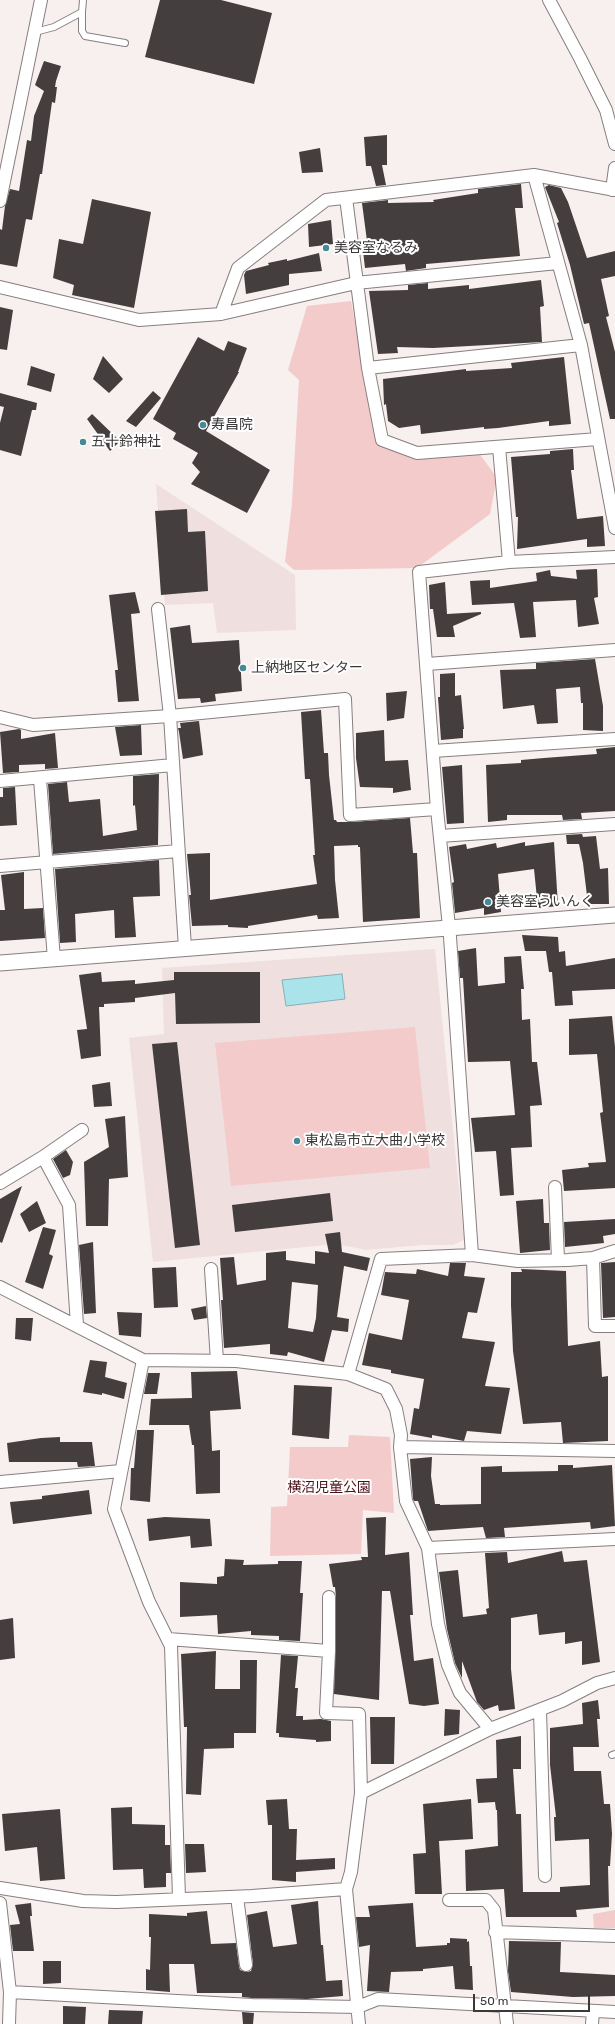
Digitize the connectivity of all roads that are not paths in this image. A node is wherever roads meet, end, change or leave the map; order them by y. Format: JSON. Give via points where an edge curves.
{"nodes":[{"id":1,"x":41,"y":0,"type":"edge"},
{"id":2,"x":83,"y":0,"type":"edge"},
{"id":3,"x":549,"y":0,"type":"edge"},
{"id":4,"x":82,"y":12,"type":"junction"},
{"id":5,"x":35,"y":32,"type":"junction"},
{"id":6,"x":125,"y":43,"type":"dead end"},
{"id":7,"x":615,"y":144,"type":"edge"},
{"id":8,"x":615,"y":168,"type":"edge"},
{"id":9,"x":534,"y":175,"type":"junction"},
{"id":10,"x":614,"y":190,"type":"edge"},
{"id":11,"x":346,"y":198,"type":"junction"},
{"id":12,"x":0,"y":201,"type":"edge"},
{"id":13,"x":558,"y":263,"type":"junction"},
{"id":14,"x":356,"y":283,"type":"junction"},
{"id":15,"x":0,"y":287,"type":"edge"},
{"id":16,"x":221,"y":314,"type":"junction"},
{"id":17,"x":581,"y":344,"type":"junction"},
{"id":18,"x":368,"y":368,"type":"junction"},
{"id":19,"x":598,"y":439,"type":"junction"},
{"id":20,"x":499,"y":447,"type":"junction"},
{"id":21,"x":615,"y":528,"type":"edge"},
{"id":22,"x":615,"y":557,"type":"edge"},
{"id":23,"x":509,"y":562,"type":"junction"},
{"id":24,"x":158,"y":609,"type":"dead end"},
{"id":25,"x":615,"y":650,"type":"edge"},
{"id":26,"x":427,"y":664,"type":"junction"},
{"id":27,"x":170,"y":716,"type":"junction"},
{"id":28,"x":0,"y":717,"type":"edge"},
{"id":29,"x":615,"y":739,"type":"edge"},
{"id":30,"x":433,"y":751,"type":"junction"},
{"id":31,"x":173,"y":765,"type":"junction"},
{"id":32,"x":40,"y":779,"type":"junction"},
{"id":33,"x":0,"y":781,"type":"edge"},
{"id":34,"x":437,"y":809,"type":"junction"},
{"id":35,"x":615,"y":824,"type":"edge"},
{"id":36,"x":440,"y":836,"type":"junction"},
{"id":37,"x":178,"y":851,"type":"junction"},
{"id":38,"x":46,"y":862,"type":"junction"},
{"id":39,"x":0,"y":866,"type":"edge"},
{"id":40,"x":615,"y":915,"type":"edge"},
{"id":41,"x":449,"y":928,"type":"junction"},
{"id":42,"x":185,"y":948,"type":"junction"},
{"id":43,"x":54,"y":958,"type":"junction"},
{"id":44,"x":0,"y":962,"type":"edge"},
{"id":45,"x":82,"y":1130,"type":"dead end"},
{"id":46,"x":43,"y":1157,"type":"junction"},
{"id":47,"x":0,"y":1183,"type":"edge"},
{"id":48,"x":554,"y":1187,"type":"dead end"},
{"id":49,"x":615,"y":1251,"type":"edge"},
{"id":50,"x":472,"y":1255,"type":"junction"},
{"id":51,"x":593,"y":1258,"type":"junction"},
{"id":52,"x":558,"y":1260,"type":"junction"},
{"id":53,"x":211,"y":1269,"type":"dead end"},
{"id":54,"x":0,"y":1287,"type":"edge"},
{"id":55,"x":77,"y":1325,"type":"junction"},
{"id":56,"x":615,"y":1326,"type":"edge"},
{"id":57,"x":142,"y":1360,"type":"junction"},
{"id":58,"x":217,"y":1361,"type":"junction"},
{"id":59,"x":348,"y":1374,"type":"junction"},
{"id":60,"x":400,"y":1447,"type":"junction"},
{"id":61,"x":615,"y":1451,"type":"edge"},
{"id":62,"x":121,"y":1471,"type":"junction"},
{"id":63,"x":0,"y":1482,"type":"edge"},
{"id":64,"x":615,"y":1539,"type":"edge"},
{"id":65,"x":428,"y":1548,"type":"junction"},
{"id":66,"x":330,"y":1597,"type":"dead end"},
{"id":67,"x":168,"y":1640,"type":"junction"},
{"id":68,"x":328,"y":1651,"type":"junction"},
{"id":69,"x":615,"y":1678,"type":"edge"},
{"id":70,"x":540,"y":1710,"type":"junction"},
{"id":71,"x":490,"y":1729,"type":"junction"},
{"id":72,"x":361,"y":1793,"type":"junction"},
{"id":73,"x":545,"y":1876,"type":"dead end"},
{"id":74,"x":0,"y":1888,"type":"edge"},
{"id":75,"x":346,"y":1889,"type":"junction"},
{"id":76,"x":237,"y":1897,"type":"junction"},
{"id":77,"x":179,"y":1898,"type":"junction"},
{"id":78,"x":449,"y":1900,"type":"dead end"},
{"id":79,"x":0,"y":1903,"type":"edge"},
{"id":80,"x":496,"y":1932,"type":"junction"},
{"id":81,"x":615,"y":1936,"type":"edge"},
{"id":82,"x":246,"y":1966,"type":"dead end"},
{"id":83,"x":10,"y":1992,"type":"junction"},
{"id":84,"x":503,"y":2006,"type":"junction"},
{"id":85,"x":358,"y":2007,"type":"junction"},
{"id":86,"x":593,"y":2011,"type":"junction"},
{"id":87,"x":615,"y":2012,"type":"edge"},
{"id":88,"x":9,"y":2024,"type":"edge"},
{"id":89,"x":358,"y":2024,"type":"edge"},
{"id":90,"x":506,"y":2024,"type":"edge"},
{"id":91,"x":592,"y":2024,"type":"edge"}],
"edges":[{"from":1,"to":5,"type":"street"},
{"from":2,"to":4,"type":"lane"},
{"from":3,"to":7,"type":"street","via":[[606,110]]},
{"from":4,"to":5,"type":"lane","via":[[54,27]]},
{"from":4,"to":6,"type":"lane","via":[[82,31],[85,36]]},
{"from":5,"to":12,"type":"street"},
{"from":8,"to":10,"type":"street"},
{"from":9,"to":10,"type":"street"},
{"from":9,"to":11,"type":"street"},
{"from":9,"to":13,"type":"street"},
{"from":11,"to":14,"type":"street"},
{"from":11,"to":16,"type":"street","via":[[326,200],[238,268]]},
{"from":13,"to":14,"type":"street"},
{"from":13,"to":17,"type":"street"},
{"from":14,"to":16,"type":"street"},
{"from":14,"to":18,"type":"street"},
{"from":15,"to":16,"type":"street","via":[[139,320]]},
{"from":17,"to":18,"type":"street"},
{"from":17,"to":19,"type":"street"},
{"from":18,"to":20,"type":"street","via":[[382,440],[418,453]]},
{"from":19,"to":20,"type":"street"},
{"from":19,"to":21,"type":"street"},
{"from":20,"to":23,"type":"street"},
{"from":22,"to":23,"type":"street"},
{"from":23,"to":26,"type":"street","via":[[419,572]]},
{"from":24,"to":27,"type":"street"},
{"from":25,"to":26,"type":"street"},
{"from":26,"to":30,"type":"street"},
{"from":27,"to":28,"type":"street","via":[[33,725]]},
{"from":27,"to":31,"type":"street"},
{"from":27,"to":34,"type":"street","via":[[345,699],[350,815]]},
{"from":29,"to":30,"type":"street"},
{"from":30,"to":34,"type":"street"},
{"from":31,"to":32,"type":"street"},
{"from":31,"to":37,"type":"street"},
{"from":32,"to":33,"type":"street"},
{"from":32,"to":38,"type":"street"},
{"from":34,"to":36,"type":"street"},
{"from":35,"to":36,"type":"street"},
{"from":36,"to":41,"type":"street"},
{"from":37,"to":38,"type":"street"},
{"from":37,"to":42,"type":"street"},
{"from":38,"to":39,"type":"street"},
{"from":38,"to":43,"type":"street"},
{"from":40,"to":41,"type":"street"},
{"from":41,"to":42,"type":"street"},
{"from":41,"to":50,"type":"street"},
{"from":42,"to":43,"type":"street"},
{"from":43,"to":44,"type":"street"},
{"from":45,"to":46,"type":"street"},
{"from":46,"to":47,"type":"street"},
{"from":46,"to":55,"type":"street","via":[[69,1205]]},
{"from":48,"to":52,"type":"street"},
{"from":49,"to":51,"type":"street"},
{"from":50,"to":52,"type":"street","via":[[518,1261]]},
{"from":50,"to":59,"type":"street","via":[[381,1259]]},
{"from":51,"to":52,"type":"street"},
{"from":51,"to":56,"type":"street","via":[[595,1326]]},
{"from":53,"to":58,"type":"street"},
{"from":54,"to":55,"type":"street"},
{"from":55,"to":57,"type":"street"},
{"from":57,"to":58,"type":"street"},
{"from":57,"to":62,"type":"street"},
{"from":58,"to":59,"type":"street","via":[[236,1360]]},
{"from":59,"to":60,"type":"street","via":[[386,1389],[396,1409],[401,1434]]},
{"from":60,"to":61,"type":"street"},
{"from":60,"to":65,"type":"street","via":[[406,1501]]},
{"from":62,"to":63,"type":"street"},
{"from":62,"to":67,"type":"street","via":[[114,1509],[149,1602]]},
{"from":64,"to":65,"type":"street"},
{"from":65,"to":71,"type":"street","via":[[438,1624],[448,1665],[460,1693]]},
{"from":66,"to":68,"type":"street"},
{"from":67,"to":68,"type":"street"},
{"from":67,"to":77,"type":"street","via":[[171,1646]]},
{"from":68,"to":72,"type":"street","via":[[326,1713],[359,1714]]},
{"from":69,"to":70,"type":"street","via":[[598,1683]]},
{"from":70,"to":71,"type":"street"},
{"from":70,"to":73,"type":"street"},
{"from":71,"to":72,"type":"street"},
{"from":72,"to":75,"type":"street","via":[[352,1872]]},
{"from":74,"to":77,"type":"street","via":[[83,1901],[116,1902]]},
{"from":75,"to":76,"type":"street"},
{"from":75,"to":85,"type":"street"},
{"from":76,"to":77,"type":"street"},
{"from":76,"to":82,"type":"street"},
{"from":78,"to":80,"type":"street","via":[[486,1900],[494,1910]]},
{"from":79,"to":83,"type":"street"},
{"from":80,"to":81,"type":"street"},
{"from":80,"to":84,"type":"street"},
{"from":83,"to":85,"type":"street","via":[[252,2005]]},
{"from":83,"to":88,"type":"street"},
{"from":84,"to":85,"type":"street","via":[[378,1999]]},
{"from":84,"to":86,"type":"street"},
{"from":84,"to":90,"type":"street"},
{"from":85,"to":89,"type":"street"},
{"from":86,"to":87,"type":"street"},
{"from":86,"to":91,"type":"street"}]}
